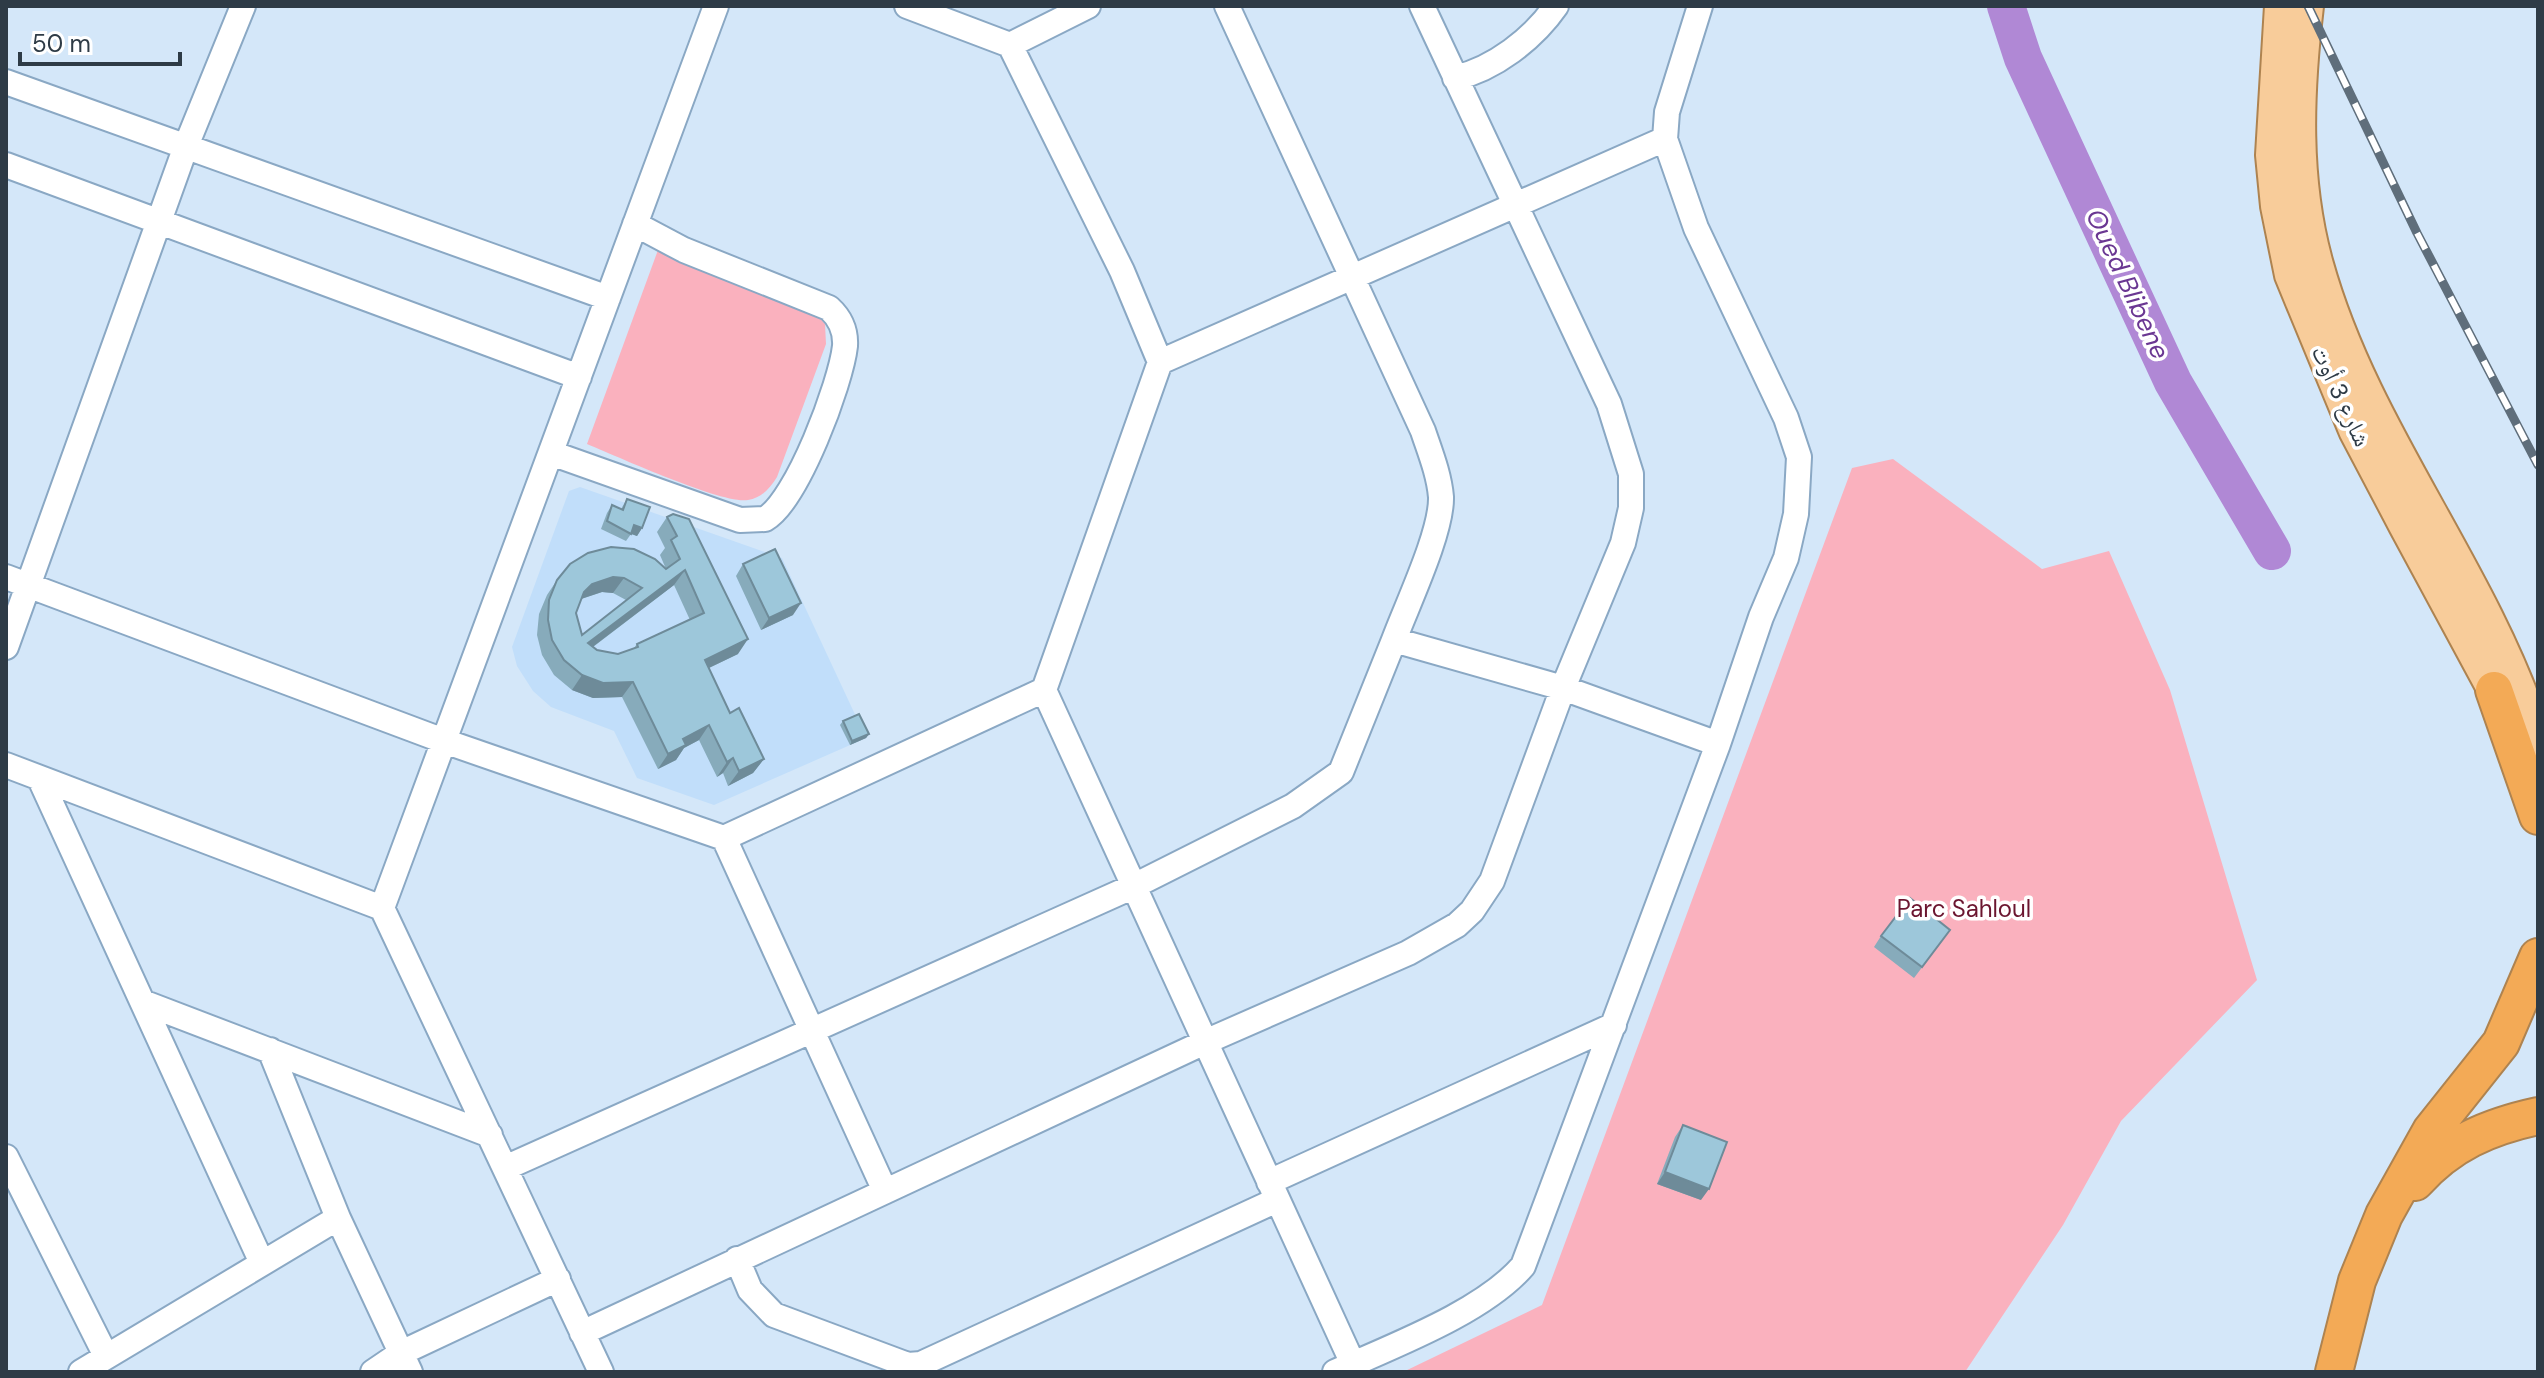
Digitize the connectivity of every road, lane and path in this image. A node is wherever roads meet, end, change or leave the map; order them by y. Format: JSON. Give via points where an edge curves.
{"nodes":[{"id":1,"x":243,"y":6,"type":"edge"},
{"id":2,"x":716,"y":6,"type":"edge"},
{"id":3,"x":907,"y":6,"type":"edge"},
{"id":4,"x":1088,"y":6,"type":"edge"},
{"id":5,"x":1227,"y":6,"type":"edge"},
{"id":6,"x":1422,"y":6,"type":"edge"},
{"id":7,"x":1556,"y":6,"type":"edge"},
{"id":8,"x":1700,"y":6,"type":"edge"},
{"id":9,"x":2281,"y":6,"type":"edge"},
{"id":10,"x":2307,"y":6,"type":"edge"},
{"id":11,"x":1010,"y":45,"type":"junction"},
{"id":12,"x":1455,"y":78,"type":"junction"},
{"id":13,"x":6,"y":82,"type":"edge"},
{"id":14,"x":1665,"y":139,"type":"junction"},
{"id":15,"x":186,"y":146,"type":"junction"},
{"id":16,"x":6,"y":165,"type":"edge"},
{"id":17,"x":1515,"y":206,"type":"junction"},
{"id":18,"x":160,"y":224,"type":"junction"},
{"id":19,"x":635,"y":224,"type":"junction"},
{"id":20,"x":1353,"y":279,"type":"junction"},
{"id":21,"x":608,"y":298,"type":"junction"},
{"id":22,"x":1160,"y":362,"type":"junction"},
{"id":23,"x":579,"y":377,"type":"junction"},
{"id":24,"x":551,"y":453,"type":"junction"},
{"id":25,"x":16,"y":581,"type":"edge"},
{"id":26,"x":1394,"y":640,"type":"junction"},
{"id":27,"x":6,"y":647,"type":"edge"},
{"id":28,"x":1563,"y":688,"type":"junction"},
{"id":29,"x":1044,"y":690,"type":"junction"},
{"id":30,"x":2494,"y":690,"type":"junction"},
{"id":31,"x":444,"y":741,"type":"junction"},
{"id":32,"x":2538,"y":743,"type":"edge"},
{"id":33,"x":1718,"y":744,"type":"junction"},
{"id":34,"x":6,"y":765,"type":"edge"},
{"id":35,"x":40,"y":779,"type":"junction"},
{"id":36,"x":2538,"y":816,"type":"edge"},
{"id":37,"x":724,"y":838,"type":"junction"},
{"id":38,"x":1132,"y":887,"type":"junction"},
{"id":39,"x":382,"y":908,"type":"junction"},
{"id":40,"x":2538,"y":957,"type":"edge"},
{"id":41,"x":145,"y":1003,"type":"junction"},
{"id":42,"x":2538,"y":1010,"type":"edge"},
{"id":43,"x":1614,"y":1025,"type":"junction"},
{"id":44,"x":813,"y":1028,"type":"junction"},
{"id":45,"x":1205,"y":1042,"type":"junction"},
{"id":46,"x":2501,"y":1043,"type":"junction"},
{"id":47,"x":270,"y":1050,"type":"junction"},
{"id":48,"x":2538,"y":1116,"type":"edge"},
{"id":49,"x":490,"y":1135,"type":"junction"},
{"id":50,"x":6,"y":1157,"type":"edge"},
{"id":51,"x":505,"y":1168,"type":"junction"},
{"id":52,"x":885,"y":1191,"type":"junction"},
{"id":53,"x":1273,"y":1191,"type":"junction"},
{"id":54,"x":2384,"y":1215,"type":"junction"},
{"id":55,"x":338,"y":1218,"type":"junction"},
{"id":56,"x":737,"y":1259,"type":"junction"},
{"id":57,"x":262,"y":1263,"type":"junction"},
{"id":58,"x":558,"y":1279,"type":"junction"},
{"id":59,"x":582,"y":1333,"type":"junction"},
{"id":60,"x":106,"y":1356,"type":"junction"},
{"id":61,"x":406,"y":1363,"type":"edge"},
{"id":62,"x":1344,"y":1368,"type":"edge"},
{"id":63,"x":81,"y":1372,"type":"edge"},
{"id":64,"x":373,"y":1372,"type":"edge"},
{"id":65,"x":601,"y":1372,"type":"edge"},
{"id":66,"x":2334,"y":1372,"type":"edge"}],
"edges":[{"from":1,"to":15,"type":"street"},
{"from":2,"to":19,"type":"street"},
{"from":3,"to":11,"type":"street"},
{"from":4,"to":11,"type":"street"},
{"from":5,"to":20,"type":"street"},
{"from":6,"to":12,"type":"street"},
{"from":7,"to":12,"type":"street","via":[[1506,55]]},
{"from":8,"to":14,"type":"street","via":[[1667,112]]},
{"from":9,"to":30,"type":"main road","name":"شارع 3 أوت","via":[[2272,155],[2291,275],[2355,430]]},
{"from":10,"to":32,"type":"main road","via":[[2299,73],[2299,141],[2317,266],[2371,397],[2517,678]]},
{"from":11,"to":22,"type":"street","via":[[1122,271]]},
{"from":12,"to":17,"type":"street"},
{"from":13,"to":15,"type":"street"},
{"from":14,"to":17,"type":"street"},
{"from":14,"to":33,"type":"street","via":[[1696,228],[1786,418],[1799,457],[1796,514],[1786,558]]},
{"from":15,"to":18,"type":"street"},
{"from":15,"to":21,"type":"street"},
{"from":16,"to":18,"type":"street"},
{"from":17,"to":20,"type":"street"},
{"from":17,"to":28,"type":"street","via":[[1609,404],[1631,474],[1623,543]]},
{"from":18,"to":23,"type":"street"},
{"from":18,"to":25,"type":"street"},
{"from":19,"to":21,"type":"street"},
{"from":19,"to":24,"type":"street","via":[[684,250],[829,308],[843,325],[840,374],[783,503],[765,519],[740,520]]},
{"from":20,"to":22,"type":"street"},
{"from":20,"to":26,"type":"street","via":[[1423,431],[1441,500]]},
{"from":21,"to":23,"type":"street"},
{"from":22,"to":29,"type":"street"},
{"from":23,"to":24,"type":"street"},
{"from":24,"to":31,"type":"street"},
{"from":25,"to":27,"type":"street"},
{"from":25,"to":31,"type":"street"},
{"from":26,"to":28,"type":"street"},
{"from":26,"to":38,"type":"street","via":[[1341,772],[1293,806]]},
{"from":28,"to":33,"type":"street"},
{"from":28,"to":45,"type":"street","via":[[1492,881],[1472,911],[1408,953]]},
{"from":29,"to":37,"type":"street"},
{"from":29,"to":38,"type":"street"},
{"from":30,"to":32,"type":"main road","name":"شارع 3 أوت"},
{"from":30,"to":36,"type":"highway"},
{"from":31,"to":37,"type":"street"},
{"from":31,"to":39,"type":"street"},
{"from":33,"to":43,"type":"street"},
{"from":34,"to":35,"type":"street"},
{"from":35,"to":39,"type":"street"},
{"from":35,"to":41,"type":"street"},
{"from":37,"to":44,"type":"street"},
{"from":38,"to":44,"type":"street"},
{"from":38,"to":45,"type":"street"},
{"from":39,"to":49,"type":"street"},
{"from":40,"to":46,"type":"highway"},
{"from":41,"to":47,"type":"street"},
{"from":41,"to":57,"type":"street"},
{"from":42,"to":46,"type":"highway"},
{"from":43,"to":53,"type":"street"},
{"from":43,"to":62,"type":"street","via":[[1523,1266],[1481,1302]]},
{"from":44,"to":51,"type":"street"},
{"from":44,"to":52,"type":"street"},
{"from":45,"to":52,"type":"street"},
{"from":45,"to":53,"type":"street"},
{"from":46,"to":54,"type":"highway","via":[[2431,1131]]},
{"from":47,"to":49,"type":"street"},
{"from":47,"to":55,"type":"street"},
{"from":48,"to":54,"type":"highway","via":[[2485,1130],[2452,1147]]},
{"from":49,"to":51,"type":"street"},
{"from":50,"to":60,"type":"street"},
{"from":51,"to":58,"type":"street"},
{"from":52,"to":56,"type":"street"},
{"from":53,"to":56,"type":"street","via":[[921,1364],[895,1362],[774,1315],[750,1290]]},
{"from":53,"to":62,"type":"street"},
{"from":54,"to":66,"type":"highway","via":[[2357,1281]]},
{"from":55,"to":57,"type":"street"},
{"from":55,"to":61,"type":"street"},
{"from":56,"to":59,"type":"street"},
{"from":57,"to":60,"type":"street"},
{"from":58,"to":59,"type":"street"},
{"from":58,"to":61,"type":"street"},
{"from":59,"to":65,"type":"street"},
{"from":60,"to":63,"type":"street"},
{"from":61,"to":64,"type":"street"}]}
